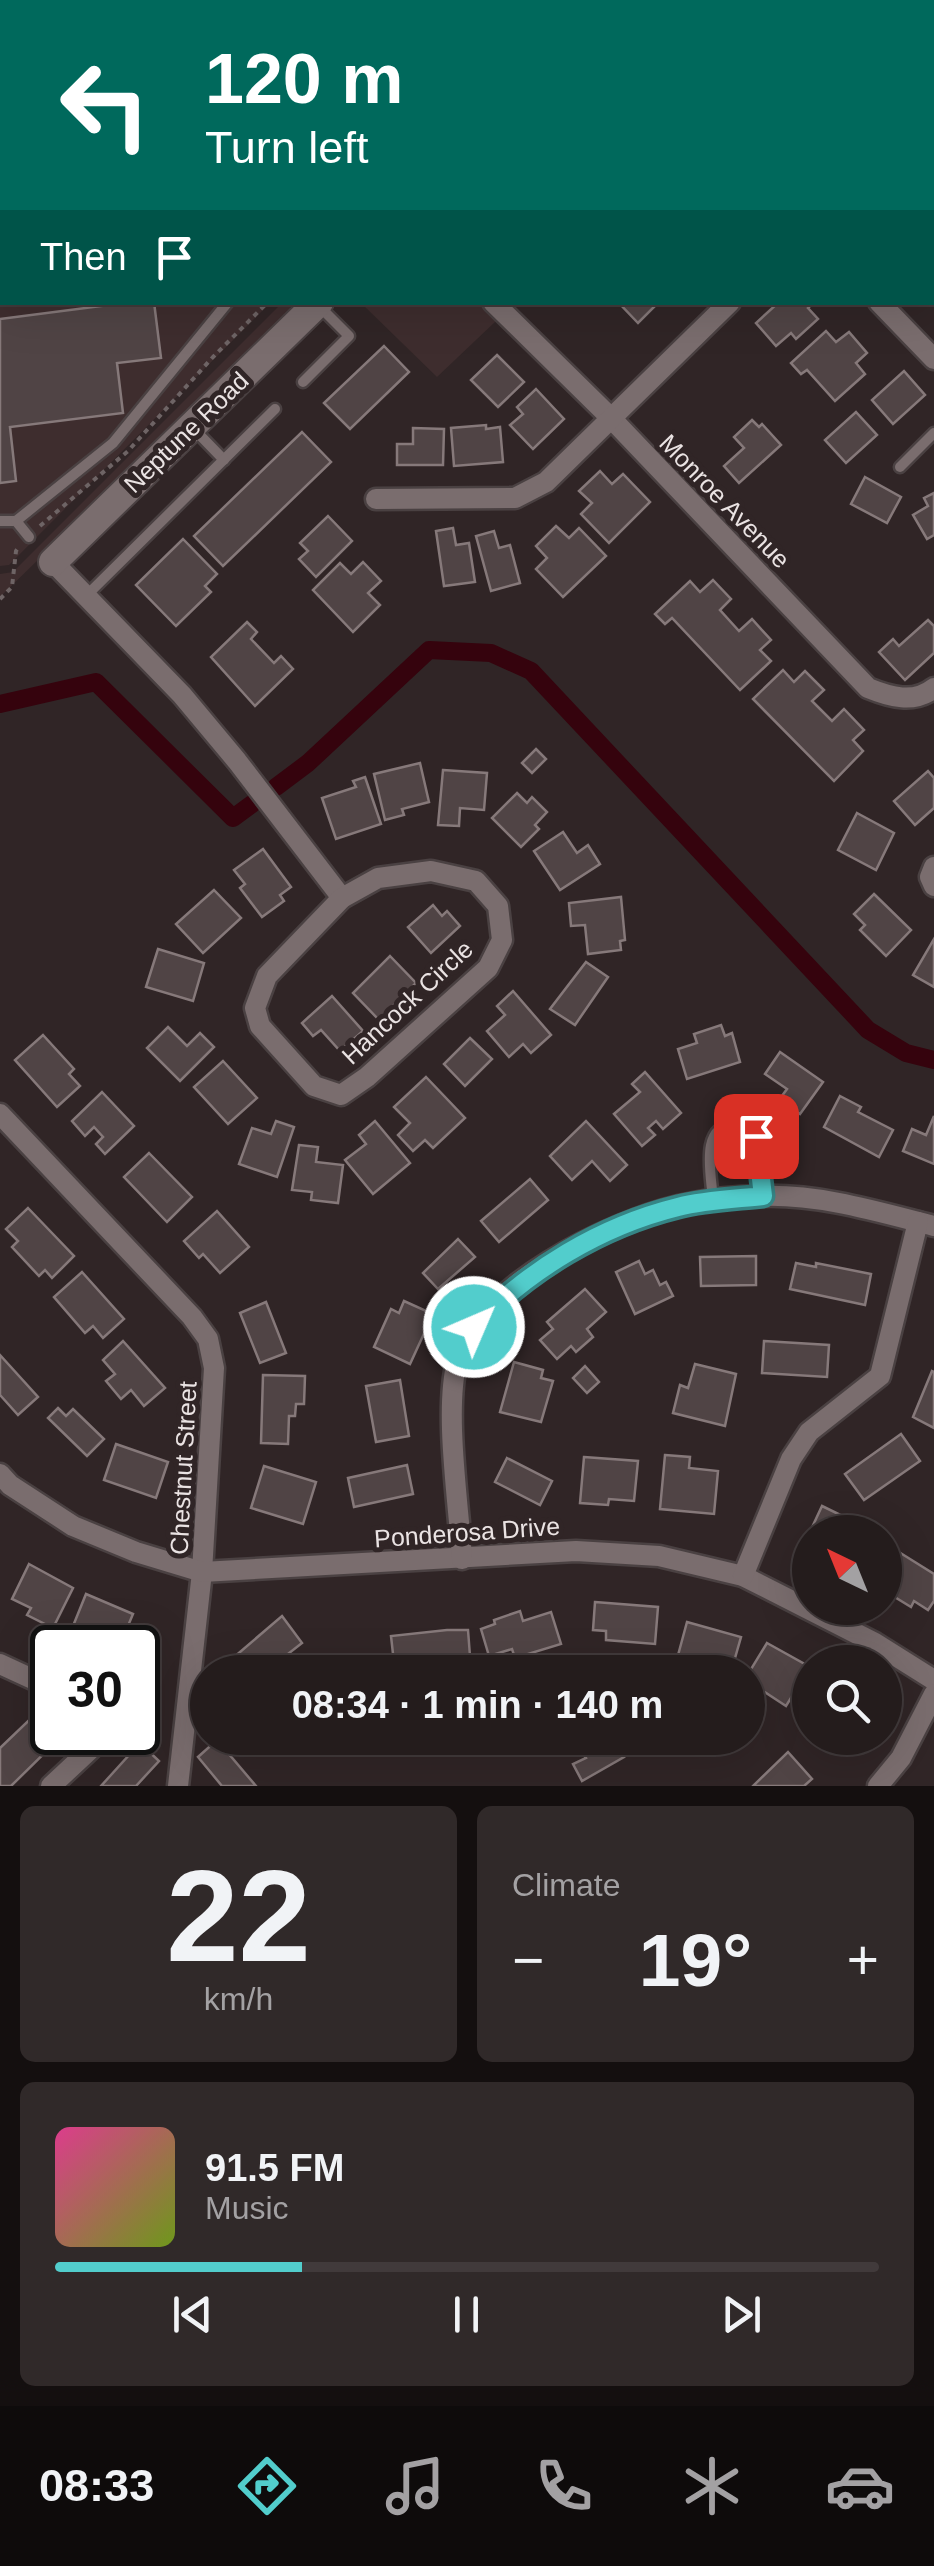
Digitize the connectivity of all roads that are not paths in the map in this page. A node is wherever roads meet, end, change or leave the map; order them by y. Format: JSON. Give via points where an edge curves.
{"nodes":[{"id":1,"x":226,"y":305,"type":"edge"},
{"id":2,"x":316,"y":305,"type":"edge"},
{"id":3,"x":320,"y":305,"type":"edge"},
{"id":4,"x":496,"y":305,"type":"edge"},
{"id":5,"x":727,"y":305,"type":"edge"},
{"id":6,"x":883,"y":305,"type":"edge"},
{"id":7,"x":934,"y":359,"type":"edge"},
{"id":8,"x":303,"y":382,"type":"dead end"},
{"id":9,"x":275,"y":409,"type":"dead end"},
{"id":10,"x":610,"y":417,"type":"junction"},
{"id":11,"x":191,"y":426,"type":"junction"},
{"id":12,"x":934,"y":433,"type":"edge"},
{"id":13,"x":224,"y":460,"type":"junction"},
{"id":14,"x":900,"y":466,"type":"dead end"},
{"id":15,"x":376,"y":499,"type":"dead end"},
{"id":16,"x":0,"y":520,"type":"edge"},
{"id":17,"x":16,"y":521,"type":"junction"},
{"id":18,"x":33,"y":533,"type":"road end"},
{"id":19,"x":53,"y":562,"type":"joint"},
{"id":20,"x":86,"y":596,"type":"junction"},
{"id":21,"x":934,"y":688,"type":"edge"},
{"id":22,"x":934,"y":867,"type":"edge"},
{"id":23,"x":934,"y":886,"type":"edge"},
{"id":24,"x":342,"y":898,"type":"junction"},
{"id":25,"x":0,"y":1114,"type":"edge"},
{"id":26,"x":763,"y":1196,"type":"junction"},
{"id":27,"x":712,"y":1202,"type":"junction"},
{"id":28,"x":926,"y":1224,"type":"edge"},
{"id":29,"x":0,"y":1474,"type":"edge"},
{"id":30,"x":462,"y":1559,"type":"junction"},
{"id":31,"x":202,"y":1572,"type":"junction"},
{"id":32,"x":743,"y":1576,"type":"junction"},
{"id":33,"x":0,"y":1664,"type":"edge"},
{"id":34,"x":30,"y":1678,"type":"edge"},
{"id":35,"x":934,"y":1680,"type":"edge"},
{"id":36,"x":934,"y":1694,"type":"edge"},
{"id":37,"x":85,"y":1755,"type":"edge"},
{"id":38,"x":52,"y":1786,"type":"edge"},
{"id":39,"x":178,"y":1786,"type":"edge"},
{"id":40,"x":878,"y":1786,"type":"edge"}],
"edges":[{"from":1,"to":17,"type":"lane","via":[[113,443]]},
{"from":2,"to":11,"type":"main road","name":"Neptune Road"},
{"from":3,"to":8,"type":"lane","via":[[349,336]]},
{"from":4,"to":10,"type":"street","name":"Monroe Avenue"},
{"from":5,"to":10,"type":"street"},
{"from":6,"to":7,"type":"street"},
{"from":9,"to":13,"type":"lane"},
{"from":10,"to":15,"type":"street","via":[[546,482],[515,498]]},
{"from":10,"to":21,"type":"street","name":"Monroe Avenue","via":[[868,688],[894,699]]},
{"from":11,"to":13,"type":"lane"},
{"from":11,"to":19,"type":"main road","name":"Neptune Road"},
{"from":12,"to":14,"type":"lane"},
{"from":13,"to":20,"type":"lane"},
{"from":16,"to":17,"type":"lane"},
{"from":17,"to":18,"type":"lane"},
{"from":19,"to":20,"type":"street"},
{"from":20,"to":24,"type":"street","via":[[182,695]]},
{"from":22,"to":23,"type":"street"},
{"from":24,"to":24,"type":"street","name":"Hancock Circle","via":[[268,976],[254,1008],[260,1026],[314,1086],[342,1094],[488,968],[502,940],[498,906],[476,881],[431,871],[378,878]]},
{"from":25,"to":31,"type":"street","name":"Chestnut Street","via":[[208,1338],[214,1368]]},
{"from":26,"to":27,"type":"street"},
{"from":26,"to":27,"type":"lane","via":[[756,1136],[740,1125],[726,1126],[710,1140]]},
{"from":26,"to":28,"type":"street","via":[[832,1202]]},
{"from":27,"to":30,"type":"street","via":[[613,1229],[504,1295],[474,1327],[458,1360],[452,1397]]},
{"from":28,"to":32,"type":"street","via":[[880,1376],[809,1432],[791,1458]]},
{"from":29,"to":31,"type":"street","name":"Ponderosa Drive","via":[[72,1526]]},
{"from":30,"to":31,"type":"street","name":"Ponderosa Drive"},
{"from":30,"to":32,"type":"street","name":"Ponderosa Drive","via":[[576,1551],[659,1556]]},
{"from":31,"to":39,"type":"street","name":"Chestnut Street"},
{"from":32,"to":35,"type":"street","name":"Ponderosa Drive"},
{"from":33,"to":34,"type":"street"},
{"from":36,"to":40,"type":"street"},
{"from":37,"to":38,"type":"street"}]}
